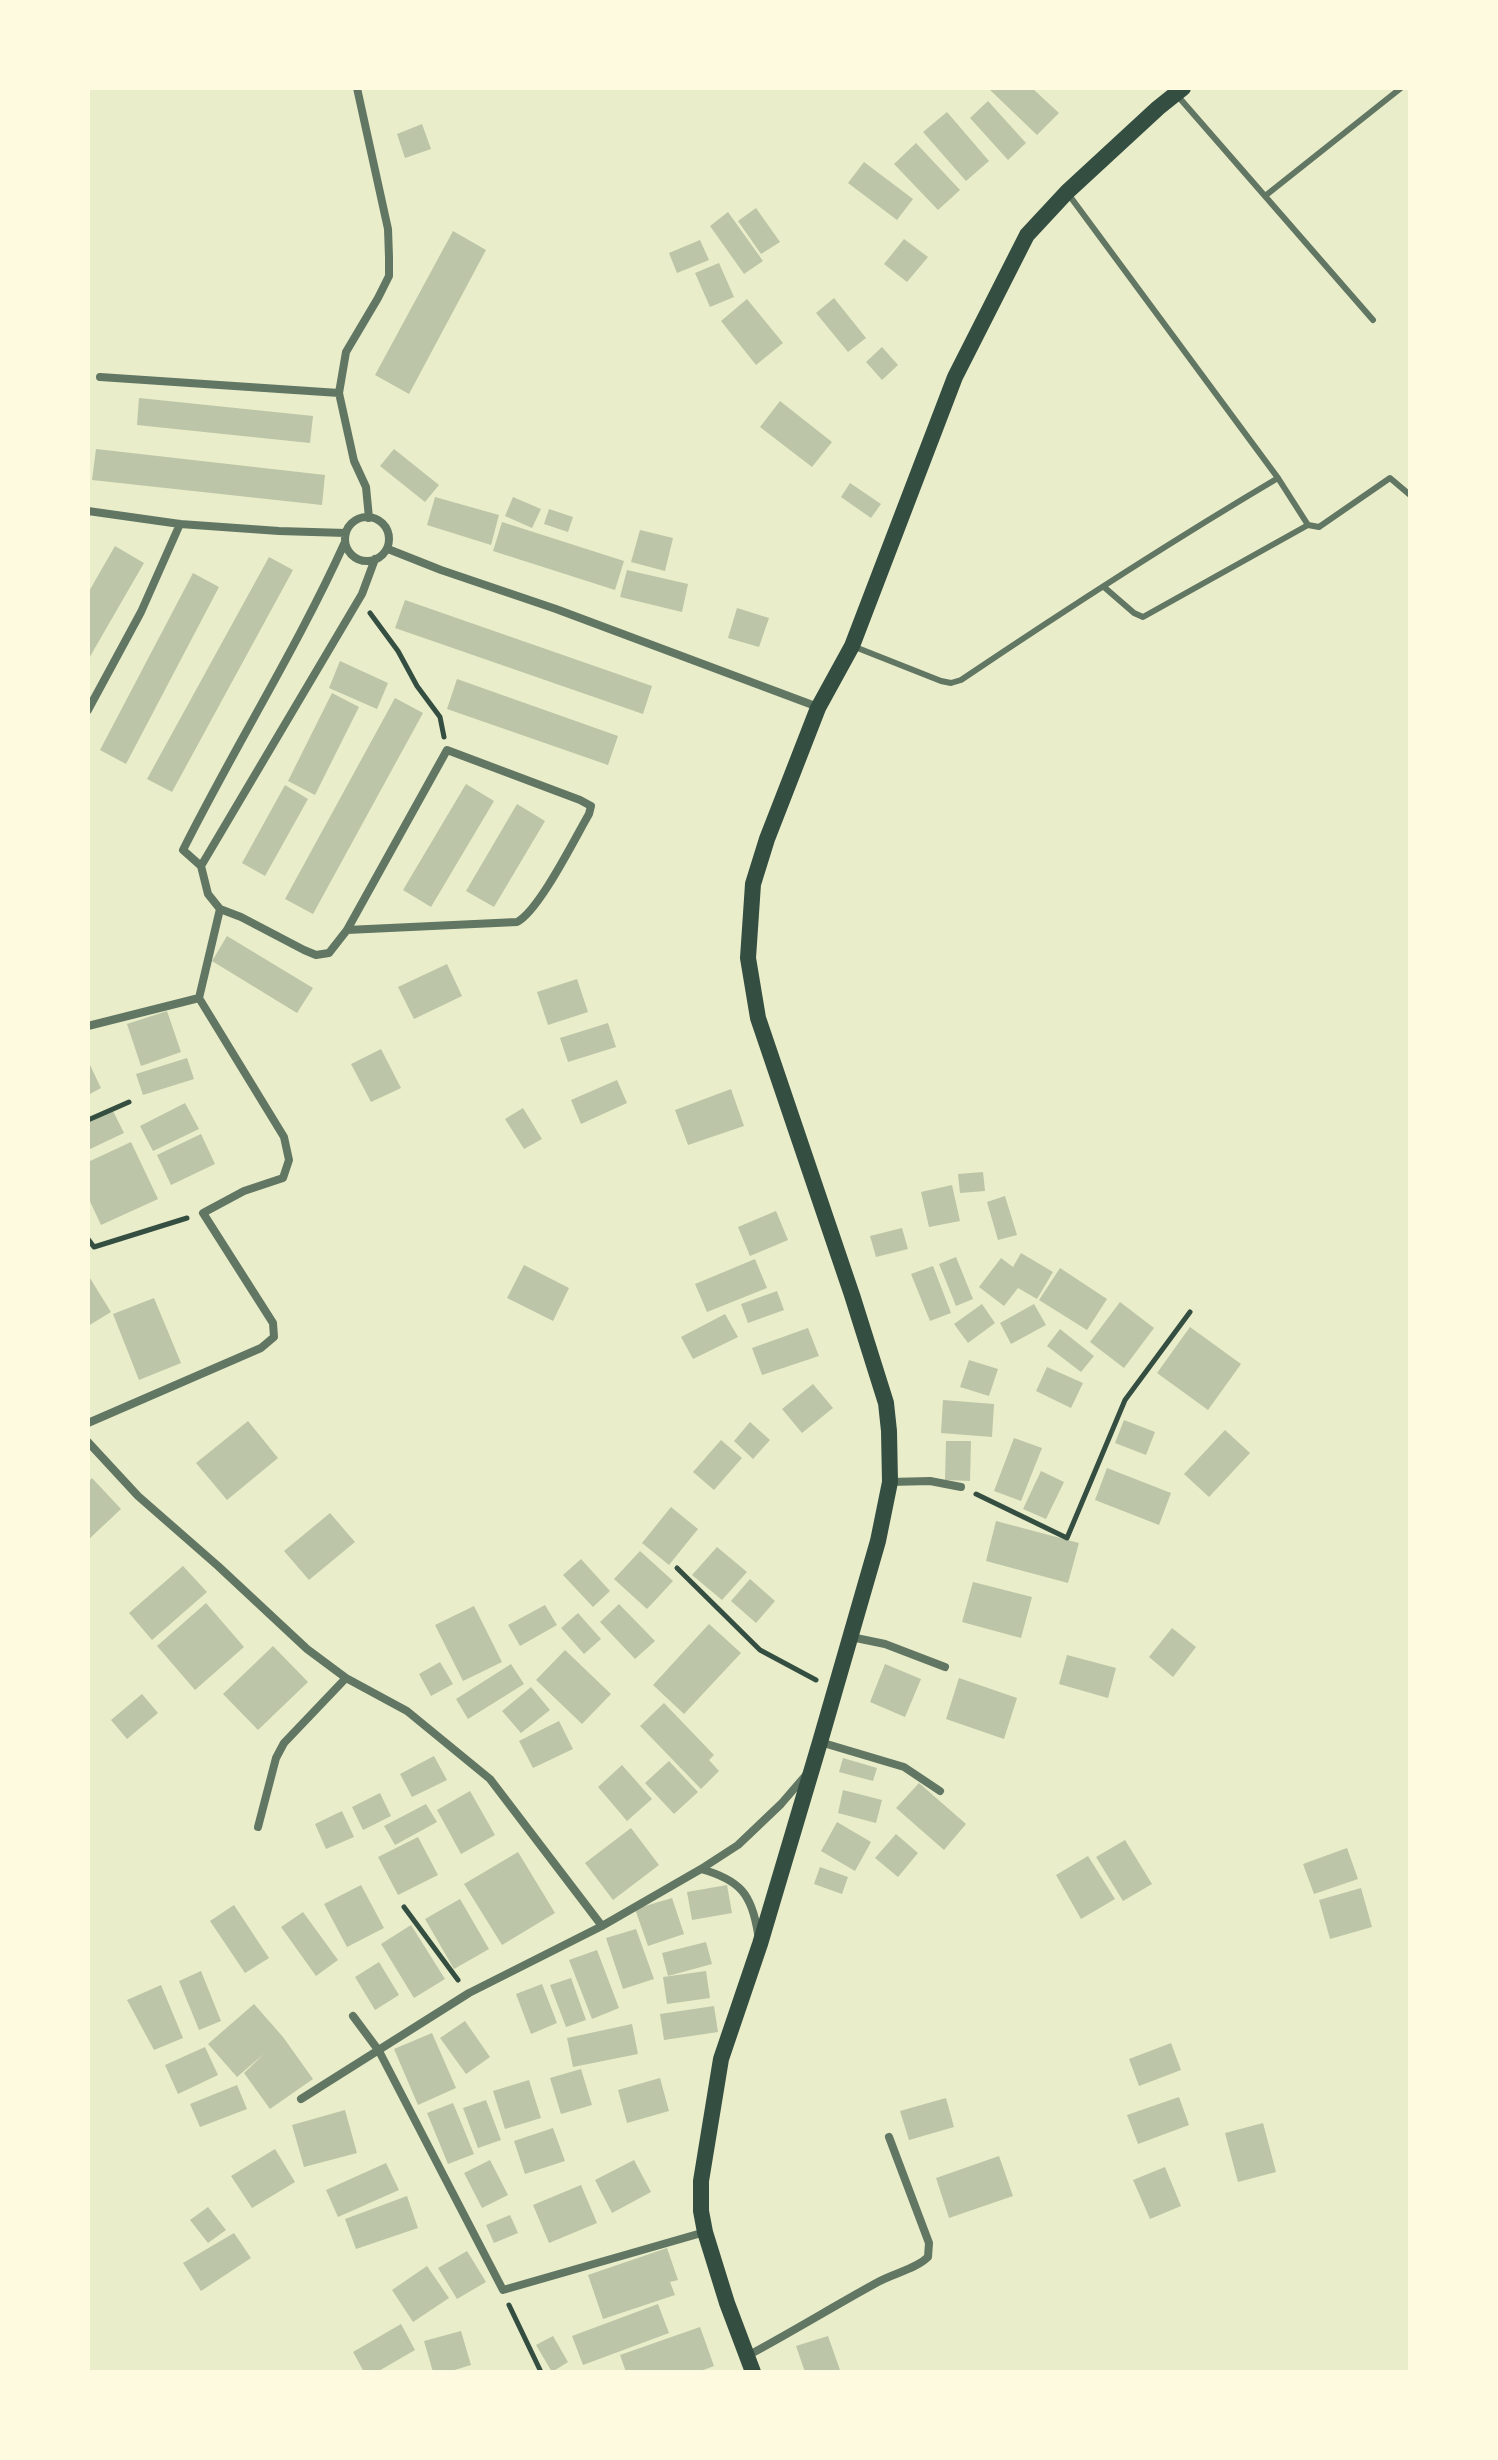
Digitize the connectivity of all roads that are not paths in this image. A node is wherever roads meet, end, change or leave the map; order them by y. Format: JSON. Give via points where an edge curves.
{"nodes":[{"id":1,"x":357,"y":88,"type":"edge"},
{"id":2,"x":1401,"y":88,"type":"edge"},
{"id":3,"x":1182,"y":96,"type":"edge"},
{"id":4,"x":1067,"y":192,"type":"junction"},
{"id":5,"x":1265,"y":196,"type":"junction"},
{"id":6,"x":1373,"y":320,"type":"dead end"},
{"id":7,"x":100,"y":377,"type":"dead end"},
{"id":8,"x":339,"y":393,"type":"junction"},
{"id":9,"x":1278,"y":478,"type":"junction"},
{"id":10,"x":1410,"y":495,"type":"edge"},
{"id":11,"x":88,"y":511,"type":"edge"},
{"id":12,"x":369,"y":518,"type":"junction"},
{"id":13,"x":180,"y":524,"type":"junction"},
{"id":14,"x":1308,"y":525,"type":"junction"},
{"id":15,"x":346,"y":538,"type":"junction"},
{"id":16,"x":388,"y":549,"type":"junction"},
{"id":17,"x":375,"y":559,"type":"junction"},
{"id":18,"x":1104,"y":587,"type":"junction"},
{"id":19,"x":852,"y":646,"type":"junction"},
{"id":20,"x":818,"y":708,"type":"junction"},
{"id":21,"x":88,"y":710,"type":"edge"},
{"id":22,"x":201,"y":866,"type":"junction"},
{"id":23,"x":220,"y":909,"type":"junction"},
{"id":24,"x":347,"y":930,"type":"junction"},
{"id":25,"x":199,"y":998,"type":"junction"},
{"id":26,"x":88,"y":1026,"type":"edge"},
{"id":27,"x":88,"y":1423,"type":"edge"},
{"id":28,"x":88,"y":1442,"type":"edge"},
{"id":29,"x":894,"y":1482,"type":"junction"},
{"id":30,"x":961,"y":1487,"type":"road end"},
{"id":31,"x":854,"y":1637,"type":"junction"},
{"id":32,"x":945,"y":1667,"type":"dead end"},
{"id":33,"x":346,"y":1678,"type":"junction"},
{"id":34,"x":823,"y":1742,"type":"junction"},
{"id":35,"x":812,"y":1769,"type":"junction"},
{"id":36,"x":940,"y":1791,"type":"dead end"},
{"id":37,"x":258,"y":1827,"type":"dead end"},
{"id":38,"x":701,"y":1869,"type":"junction"},
{"id":39,"x":602,"y":1926,"type":"junction"},
{"id":40,"x":760,"y":1944,"type":"junction"},
{"id":41,"x":353,"y":2016,"type":"dead end"},
{"id":42,"x":379,"y":2051,"type":"junction"},
{"id":43,"x":301,"y":2099,"type":"dead end"},
{"id":44,"x":889,"y":2137,"type":"dead end"},
{"id":45,"x":705,"y":2232,"type":"junction"},
{"id":46,"x":750,"y":2364,"type":"edge"}],
"edges":[{"from":1,"to":8,"type":"street","via":[[388,229],[389,276],[346,352]]},
{"from":2,"to":5,"type":"lane"},
{"from":3,"to":4,"type":"main road"},
{"from":3,"to":5,"type":"lane"},
{"from":4,"to":9,"type":"lane"},
{"from":4,"to":19,"type":"main road","via":[[1027,235],[955,377]]},
{"from":5,"to":6,"type":"lane"},
{"from":7,"to":8,"type":"street"},
{"from":8,"to":12,"type":"street","via":[[354,461],[366,487]]},
{"from":9,"to":14,"type":"lane"},
{"from":9,"to":18,"type":"lane"},
{"from":10,"to":14,"type":"lane","via":[[1390,478],[1332,520],[1319,527]]},
{"from":11,"to":13,"type":"street"},
{"from":12,"to":15,"type":"street","via":[[351,524]]},
{"from":12,"to":16,"type":"street","via":[[385,527]]},
{"from":13,"to":15,"type":"street"},
{"from":13,"to":21,"type":"street","via":[[141,612]]},
{"from":14,"to":18,"type":"lane","via":[[1143,617]]},
{"from":15,"to":17,"type":"street","via":[[356,558]]},
{"from":15,"to":22,"type":"street","via":[[183,850]]},
{"from":16,"to":17,"type":"street"},
{"from":16,"to":20,"type":"street"},
{"from":17,"to":22,"type":"street","via":[[362,594]]},
{"from":18,"to":19,"type":"lane","via":[[951,683]]},
{"from":19,"to":20,"type":"main road"},
{"from":20,"to":29,"type":"main road","via":[[753,884],[748,958],[758,1018],[886,1403]]},
{"from":22,"to":23,"type":"street","via":[[208,894]]},
{"from":23,"to":24,"type":"street","via":[[316,955],[329,953]]},
{"from":23,"to":25,"type":"street"},
{"from":24,"to":24,"type":"street","via":[[447,750],[591,806],[537,903],[517,922]]},
{"from":25,"to":26,"type":"street"},
{"from":25,"to":27,"type":"street","via":[[284,1137],[289,1160],[283,1178],[203,1213],[273,1323],[274,1337],[261,1348]]},
{"from":28,"to":33,"type":"street","via":[[138,1496]]},
{"from":29,"to":30,"type":"street"},
{"from":29,"to":31,"type":"main road"},
{"from":31,"to":32,"type":"street"},
{"from":31,"to":34,"type":"main road"},
{"from":33,"to":37,"type":"street","via":[[284,1743]]},
{"from":33,"to":39,"type":"street","via":[[407,1711],[490,1779]]},
{"from":34,"to":35,"type":"main road"},
{"from":34,"to":36,"type":"street","via":[[904,1767]]},
{"from":35,"to":38,"type":"street","via":[[738,1845]]},
{"from":35,"to":40,"type":"main road"},
{"from":38,"to":39,"type":"street"},
{"from":38,"to":40,"type":"street","via":[[735,1883],[747,1895]]},
{"from":39,"to":42,"type":"street","via":[[469,1993]]},
{"from":40,"to":45,"type":"main road","via":[[721,2059],[701,2181]]},
{"from":41,"to":42,"type":"street"},
{"from":42,"to":43,"type":"street"},
{"from":42,"to":45,"type":"street","via":[[503,2290]]},
{"from":44,"to":46,"type":"street","via":[[929,2243],[928,2257],[880,2280]]},
{"from":45,"to":46,"type":"main road"}]}
